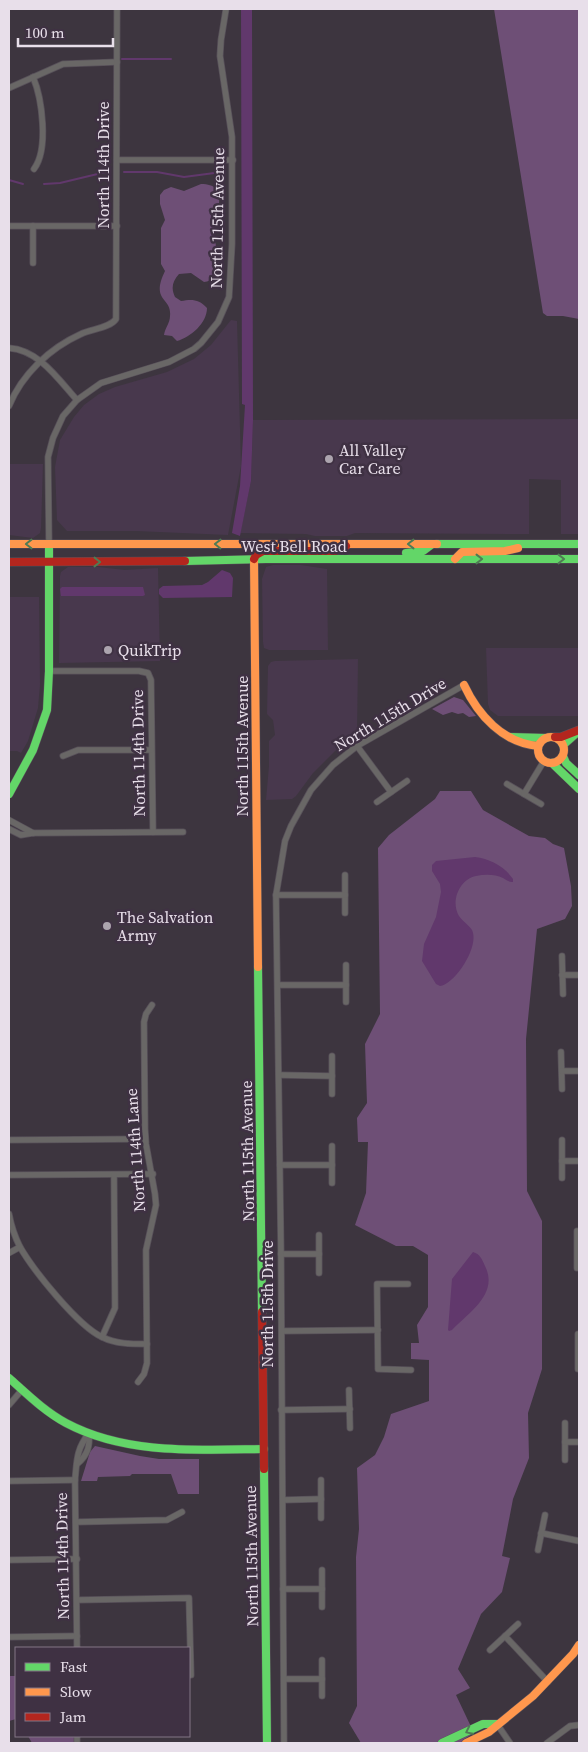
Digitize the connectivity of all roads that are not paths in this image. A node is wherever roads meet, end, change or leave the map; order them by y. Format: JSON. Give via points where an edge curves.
{"nodes":[{"id":1,"x":117,"y":9,"type":"edge"},
{"id":2,"x":226,"y":9,"type":"edge"},
{"id":3,"x":117,"y":62,"type":"junction"},
{"id":4,"x":33,"y":77,"type":"junction"},
{"id":5,"x":9,"y":88,"type":"edge"},
{"id":6,"x":117,"y":160,"type":"junction"},
{"id":7,"x":232,"y":160,"type":"junction"},
{"id":8,"x":34,"y":169,"type":"dead end"},
{"id":9,"x":9,"y":226,"type":"edge"},
{"id":10,"x":33,"y":226,"type":"junction"},
{"id":11,"x":117,"y":226,"type":"junction"},
{"id":12,"x":33,"y":263,"type":"dead end"},
{"id":13,"x":9,"y":348,"type":"edge"},
{"id":14,"x":41,"y":361,"type":"junction"},
{"id":15,"x":77,"y":400,"type":"junction"},
{"id":16,"x":9,"y":406,"type":"edge"},
{"id":17,"x":9,"y":544,"type":"edge"},
{"id":18,"x":48,"y":544,"type":"junction"},
{"id":19,"x":350,"y":544,"type":"junction"},
{"id":20,"x":430,"y":544,"type":"junction"},
{"id":21,"x":579,"y":544,"type":"edge"},
{"id":22,"x":528,"y":545,"type":"junction"},
{"id":23,"x":254,"y":559,"type":"junction"},
{"id":24,"x":362,"y":559,"type":"junction"},
{"id":25,"x":456,"y":559,"type":"junction"},
{"id":26,"x":579,"y":559,"type":"edge"},
{"id":27,"x":9,"y":562,"type":"edge"},
{"id":28,"x":48,"y":562,"type":"junction"},
{"id":29,"x":49,"y":671,"type":"junction"},
{"id":30,"x":464,"y":684,"type":"joint"},
{"id":31,"x":579,"y":730,"type":"edge"},
{"id":32,"x":508,"y":736,"type":"junction"},
{"id":33,"x":546,"y":738,"type":"junction"},
{"id":34,"x":555,"y":738,"type":"junction"},
{"id":35,"x":563,"y":745,"type":"junction"},
{"id":36,"x":357,"y":746,"type":"junction"},
{"id":37,"x":538,"y":746,"type":"junction"},
{"id":38,"x":152,"y":750,"type":"junction"},
{"id":39,"x":63,"y":756,"type":"dead end"},
{"id":40,"x":563,"y":756,"type":"junction"},
{"id":41,"x":548,"y":762,"type":"junction"},
{"id":42,"x":579,"y":775,"type":"edge"},
{"id":43,"x":407,"y":781,"type":"dead end"},
{"id":44,"x":507,"y":784,"type":"dead end"},
{"id":45,"x":579,"y":789,"type":"edge"},
{"id":46,"x":390,"y":792,"type":"junction"},
{"id":47,"x":9,"y":794,"type":"edge"},
{"id":48,"x":524,"y":794,"type":"junction"},
{"id":49,"x":377,"y":802,"type":"dead end"},
{"id":50,"x":541,"y":804,"type":"dead end"},
{"id":51,"x":9,"y":820,"type":"edge"},
{"id":52,"x":9,"y":829,"type":"edge"},
{"id":53,"x":153,"y":832,"type":"junction"},
{"id":54,"x":183,"y":832,"type":"dead end"},
{"id":55,"x":33,"y":833,"type":"junction"},
{"id":56,"x":345,"y":875,"type":"dead end"},
{"id":57,"x":276,"y":895,"type":"junction"},
{"id":58,"x":345,"y":895,"type":"junction"},
{"id":59,"x":345,"y":913,"type":"dead end"},
{"id":60,"x":562,"y":956,"type":"dead end"},
{"id":61,"x":346,"y":965,"type":"dead end"},
{"id":62,"x":562,"y":975,"type":"junction"},
{"id":63,"x":579,"y":975,"type":"edge"},
{"id":64,"x":278,"y":985,"type":"junction"},
{"id":65,"x":346,"y":985,"type":"junction"},
{"id":66,"x":563,"y":994,"type":"dead end"},
{"id":67,"x":346,"y":1002,"type":"dead end"},
{"id":68,"x":152,"y":1005,"type":"dead end"},
{"id":69,"x":561,"y":1052,"type":"dead end"},
{"id":70,"x":332,"y":1056,"type":"dead end"},
{"id":71,"x":579,"y":1071,"type":"edge"},
{"id":72,"x":562,"y":1072,"type":"junction"},
{"id":73,"x":279,"y":1075,"type":"junction"},
{"id":74,"x":332,"y":1076,"type":"junction"},
{"id":75,"x":562,"y":1089,"type":"dead end"},
{"id":76,"x":332,"y":1094,"type":"dead end"},
{"id":77,"x":145,"y":1139,"type":"junction"},
{"id":78,"x":9,"y":1140,"type":"edge"},
{"id":79,"x":562,"y":1140,"type":"dead end"},
{"id":80,"x":332,"y":1146,"type":"dead end"},
{"id":81,"x":562,"y":1161,"type":"junction"},
{"id":82,"x":579,"y":1161,"type":"edge"},
{"id":83,"x":280,"y":1165,"type":"junction"},
{"id":84,"x":332,"y":1165,"type":"junction"},
{"id":85,"x":152,"y":1174,"type":"junction"},
{"id":86,"x":9,"y":1175,"type":"edge"},
{"id":87,"x":114,"y":1175,"type":"junction"},
{"id":88,"x":562,"y":1178,"type":"dead end"},
{"id":89,"x":332,"y":1183,"type":"dead end"},
{"id":90,"x":9,"y":1214,"type":"edge"},
{"id":91,"x":577,"y":1231,"type":"dead end"},
{"id":92,"x":319,"y":1235,"type":"dead end"},
{"id":93,"x":20,"y":1247,"type":"junction"},
{"id":94,"x":578,"y":1250,"type":"edge"},
{"id":95,"x":9,"y":1253,"type":"edge"},
{"id":96,"x":281,"y":1254,"type":"junction"},
{"id":97,"x":319,"y":1254,"type":"junction"},
{"id":98,"x":577,"y":1268,"type":"dead end"},
{"id":99,"x":320,"y":1273,"type":"dead end"},
{"id":100,"x":408,"y":1284,"type":"dead end"},
{"id":101,"x":378,"y":1330,"type":"junction"},
{"id":102,"x":282,"y":1331,"type":"junction"},
{"id":103,"x":578,"y":1334,"type":"edge"},
{"id":104,"x":102,"y":1337,"type":"junction"},
{"id":105,"x":147,"y":1344,"type":"junction"},
{"id":106,"x":579,"y":1352,"type":"edge"},
{"id":107,"x":578,"y":1369,"type":"edge"},
{"id":108,"x":411,"y":1370,"type":"dead end"},
{"id":109,"x":138,"y":1382,"type":"dead end"},
{"id":110,"x":10,"y":1383,"type":"edge"},
{"id":111,"x":349,"y":1390,"type":"dead end"},
{"id":112,"x":22,"y":1391,"type":"junction"},
{"id":113,"x":9,"y":1405,"type":"edge"},
{"id":114,"x":350,"y":1409,"type":"junction"},
{"id":115,"x":281,"y":1410,"type":"junction"},
{"id":116,"x":565,"y":1423,"type":"dead end"},
{"id":117,"x":350,"y":1428,"type":"dead end"},
{"id":118,"x":89,"y":1433,"type":"junction"},
{"id":119,"x":565,"y":1442,"type":"junction"},
{"id":120,"x":579,"y":1442,"type":"edge"},
{"id":121,"x":264,"y":1449,"type":"junction"},
{"id":122,"x":565,"y":1460,"type":"dead end"},
{"id":123,"x":75,"y":1480,"type":"junction"},
{"id":124,"x":321,"y":1480,"type":"dead end"},
{"id":125,"x":9,"y":1481,"type":"edge"},
{"id":126,"x":283,"y":1500,"type":"junction"},
{"id":127,"x":321,"y":1500,"type":"junction"},
{"id":128,"x":182,"y":1512,"type":"dead end"},
{"id":129,"x":545,"y":1515,"type":"dead end"},
{"id":130,"x":321,"y":1518,"type":"dead end"},
{"id":131,"x":76,"y":1522,"type":"junction"},
{"id":132,"x":541,"y":1534,"type":"junction"},
{"id":133,"x":579,"y":1541,"type":"edge"},
{"id":134,"x":538,"y":1550,"type":"dead end"},
{"id":135,"x":77,"y":1559,"type":"junction"},
{"id":136,"x":9,"y":1560,"type":"edge"},
{"id":137,"x":322,"y":1570,"type":"dead end"},
{"id":138,"x":322,"y":1589,"type":"junction"},
{"id":139,"x":283,"y":1590,"type":"junction"},
{"id":140,"x":77,"y":1600,"type":"junction"},
{"id":141,"x":322,"y":1607,"type":"dead end"},
{"id":142,"x":518,"y":1624,"type":"dead end"},
{"id":143,"x":76,"y":1636,"type":"junction"},
{"id":144,"x":505,"y":1636,"type":"junction"},
{"id":145,"x":9,"y":1637,"type":"edge"},
{"id":146,"x":579,"y":1645,"type":"edge"},
{"id":147,"x":77,"y":1647,"type":"edge"},
{"id":148,"x":190,"y":1647,"type":"edge"},
{"id":149,"x":490,"y":1650,"type":"dead end"},
{"id":150,"x":576,"y":1655,"type":"edge"},
{"id":151,"x":322,"y":1660,"type":"dead end"},
{"id":152,"x":284,"y":1679,"type":"junction"},
{"id":153,"x":322,"y":1679,"type":"junction"},
{"id":154,"x":548,"y":1682,"type":"junction"},
{"id":155,"x":322,"y":1696,"type":"dead end"},
{"id":156,"x":497,"y":1724,"type":"junction"},
{"id":157,"x":579,"y":1725,"type":"edge"},
{"id":158,"x":267,"y":1743,"type":"edge"},
{"id":159,"x":284,"y":1743,"type":"edge"},
{"id":160,"x":442,"y":1743,"type":"edge"},
{"id":161,"x":466,"y":1743,"type":"edge"},
{"id":162,"x":510,"y":1743,"type":"edge"},
{"id":163,"x":547,"y":1743,"type":"edge"}],
"edges":[{"from":1,"to":3,"type":"street","name":"North 114th Drive"},
{"from":2,"to":7,"type":"street","name":"North 115th Avenue","via":[[220,56],[230,115]]},
{"from":3,"to":4,"type":"street","via":[[67,62]]},
{"from":3,"to":6,"type":"street","name":"North 114th Drive"},
{"from":4,"to":5,"type":"street"},
{"from":4,"to":8,"type":"street","via":[[42,109],[41,156]]},
{"from":6,"to":7,"type":"street"},
{"from":6,"to":11,"type":"street","name":"North 114th Drive"},
{"from":7,"to":15,"type":"street","name":"North 115th Avenue","via":[[231,283],[229,297],[218,322],[202,343],[187,354],[100,382]]},
{"from":9,"to":10,"type":"street"},
{"from":10,"to":11,"type":"street"},
{"from":10,"to":12,"type":"street"},
{"from":11,"to":14,"type":"street","name":"North 114th Drive","via":[[115,321],[73,338]]},
{"from":13,"to":14,"type":"street","via":[[27,352]]},
{"from":14,"to":15,"type":"street"},
{"from":14,"to":16,"type":"street","via":[[24,380]]},
{"from":15,"to":18,"type":"street","name":"North 115th Avenue","via":[[58,425],[49,451]]},
{"from":18,"to":17,"type":"street","name":"West Bell Road","one_way":true},
{"from":19,"to":18,"type":"street","name":"West Bell Road","one_way":true},
{"from":18,"to":28,"type":"street"},
{"from":20,"to":19,"type":"street","name":"West Bell Road","one_way":true},
{"from":19,"to":23,"type":"street","via":[[335,551],[263,551]]},
{"from":20,"to":22,"type":"street","name":"West Bell Road"},
{"from":20,"to":24,"type":"street","via":[[428,550],[420,553],[377,553]]},
{"from":21,"to":22,"type":"street","name":"West Bell Road"},
{"from":22,"to":25,"type":"street","via":[[505,551],[462,552]]},
{"from":23,"to":24,"type":"street","name":"West Bell Road"},
{"from":28,"to":23,"type":"street","name":"West Bell Road","one_way":true},
{"from":23,"to":121,"type":"street","name":"North 115th Avenue"},
{"from":24,"to":25,"type":"street","name":"West Bell Road"},
{"from":25,"to":26,"type":"street","name":"West Bell Road","one_way":true},
{"from":27,"to":28,"type":"street","name":"West Bell Road"},
{"from":28,"to":29,"type":"street"},
{"from":29,"to":38,"type":"street","name":"North 114th Drive","via":[[148,673],[151,680]]},
{"from":29,"to":47,"type":"street","via":[[41,729]]},
{"from":30,"to":32,"type":"street","via":[[471,701],[495,728]]},
{"from":30,"to":36,"type":"street","name":"North 115th Drive"},
{"from":31,"to":34,"type":"street"},
{"from":31,"to":35,"type":"street"},
{"from":32,"to":33,"type":"street"},
{"from":32,"to":37,"type":"street","via":[[521,744]]},
{"from":33,"to":34,"type":"street"},
{"from":33,"to":37,"type":"street"},
{"from":34,"to":35,"type":"street"},
{"from":35,"to":40,"type":"street"},
{"from":36,"to":46,"type":"street"},
{"from":36,"to":57,"type":"street","name":"North 115th Drive","via":[[333,765],[296,814],[285,840]]},
{"from":37,"to":41,"type":"street","via":[[538,755]]},
{"from":38,"to":39,"type":"street","via":[[78,750]]},
{"from":38,"to":53,"type":"street","name":"North 114th Drive"},
{"from":40,"to":41,"type":"street","via":[[559,761]]},
{"from":40,"to":42,"type":"street"},
{"from":41,"to":45,"type":"street"},
{"from":41,"to":48,"type":"street"},
{"from":43,"to":46,"type":"street"},
{"from":44,"to":48,"type":"street"},
{"from":46,"to":49,"type":"street"},
{"from":48,"to":50,"type":"street"},
{"from":51,"to":55,"type":"street"},
{"from":52,"to":55,"type":"street","via":[[22,835]]},
{"from":53,"to":54,"type":"street"},
{"from":53,"to":55,"type":"street"},
{"from":56,"to":58,"type":"street"},
{"from":57,"to":58,"type":"street"},
{"from":57,"to":64,"type":"street","name":"North 115th Drive"},
{"from":58,"to":59,"type":"street"},
{"from":60,"to":62,"type":"street"},
{"from":61,"to":65,"type":"street"},
{"from":62,"to":63,"type":"street"},
{"from":62,"to":66,"type":"street"},
{"from":64,"to":65,"type":"street"},
{"from":64,"to":73,"type":"street","name":"North 115th Drive"},
{"from":65,"to":67,"type":"street"},
{"from":68,"to":77,"type":"street","name":"North 114th Lane","via":[[144,1022]]},
{"from":69,"to":72,"type":"street"},
{"from":70,"to":74,"type":"street"},
{"from":71,"to":72,"type":"street"},
{"from":72,"to":75,"type":"street"},
{"from":73,"to":74,"type":"street"},
{"from":73,"to":83,"type":"street","name":"North 115th Drive"},
{"from":74,"to":76,"type":"street"},
{"from":77,"to":78,"type":"street"},
{"from":77,"to":85,"type":"street","name":"North 114th Lane"},
{"from":79,"to":81,"type":"street"},
{"from":80,"to":84,"type":"street"},
{"from":81,"to":82,"type":"street"},
{"from":81,"to":88,"type":"street"},
{"from":83,"to":84,"type":"street"},
{"from":83,"to":96,"type":"street","name":"North 115th Drive"},
{"from":84,"to":89,"type":"street"},
{"from":85,"to":87,"type":"street"},
{"from":85,"to":105,"type":"street","name":"North 114th Lane","via":[[156,1204],[146,1250]]},
{"from":86,"to":87,"type":"street"},
{"from":87,"to":104,"type":"street","via":[[115,1308]]},
{"from":90,"to":93,"type":"street"},
{"from":91,"to":94,"type":"street"},
{"from":92,"to":97,"type":"street"},
{"from":93,"to":95,"type":"street"},
{"from":93,"to":104,"type":"street","via":[[76,1318]]},
{"from":94,"to":98,"type":"street"},
{"from":96,"to":97,"type":"street"},
{"from":96,"to":102,"type":"street","name":"North 115th Drive"},
{"from":97,"to":99,"type":"street"},
{"from":100,"to":101,"type":"street","via":[[378,1284]]},
{"from":101,"to":102,"type":"street"},
{"from":101,"to":108,"type":"street","via":[[378,1369]]},
{"from":102,"to":115,"type":"street","name":"North 115th Drive"},
{"from":103,"to":106,"type":"street"},
{"from":104,"to":105,"type":"street","via":[[122,1343]]},
{"from":105,"to":109,"type":"street","name":"North 114th Lane","via":[[146,1369]]},
{"from":106,"to":107,"type":"street"},
{"from":110,"to":112,"type":"street"},
{"from":111,"to":114,"type":"street"},
{"from":112,"to":113,"type":"street"},
{"from":112,"to":118,"type":"street","via":[[56,1417]]},
{"from":114,"to":115,"type":"street"},
{"from":114,"to":117,"type":"street"},
{"from":115,"to":126,"type":"street","name":"North 115th Drive"},
{"from":116,"to":119,"type":"street"},
{"from":118,"to":121,"type":"street","via":[[149,1448]]},
{"from":118,"to":123,"type":"street","name":"North 114th Drive","via":[[77,1455]]},
{"from":119,"to":120,"type":"street"},
{"from":119,"to":122,"type":"street"},
{"from":121,"to":158,"type":"street","name":"North 115th Avenue"},
{"from":123,"to":125,"type":"street"},
{"from":123,"to":131,"type":"street","name":"North 114th Drive"},
{"from":124,"to":127,"type":"street"},
{"from":126,"to":127,"type":"street"},
{"from":126,"to":139,"type":"street","name":"North 115th Drive"},
{"from":127,"to":130,"type":"street"},
{"from":128,"to":131,"type":"street","via":[[167,1520]]},
{"from":129,"to":132,"type":"street"},
{"from":131,"to":135,"type":"street","name":"North 114th Drive"},
{"from":132,"to":133,"type":"street"},
{"from":132,"to":134,"type":"street"},
{"from":135,"to":136,"type":"street"},
{"from":135,"to":140,"type":"street","name":"North 114th Drive"},
{"from":137,"to":138,"type":"street"},
{"from":138,"to":139,"type":"street"},
{"from":138,"to":141,"type":"street"},
{"from":139,"to":152,"type":"street","name":"North 115th Drive"},
{"from":140,"to":143,"type":"street","name":"North 114th Drive"},
{"from":140,"to":148,"type":"street","via":[[189,1598]]},
{"from":142,"to":144,"type":"street"},
{"from":143,"to":145,"type":"street"},
{"from":143,"to":147,"type":"street","name":"North 114th Drive"},
{"from":144,"to":149,"type":"street"},
{"from":144,"to":154,"type":"street"},
{"from":146,"to":150,"type":"street"},
{"from":150,"to":154,"type":"street"},
{"from":151,"to":153,"type":"street"},
{"from":152,"to":153,"type":"street"},
{"from":152,"to":159,"type":"street","name":"North 115th Drive"},
{"from":153,"to":155,"type":"street"},
{"from":154,"to":156,"type":"street"},
{"from":156,"to":160,"type":"street","one_way":true,"via":[[483,1724]]},
{"from":156,"to":161,"type":"street","via":[[489,1732]]},
{"from":156,"to":162,"type":"street"},
{"from":157,"to":163,"type":"street","via":[[570,1726]]}]}
